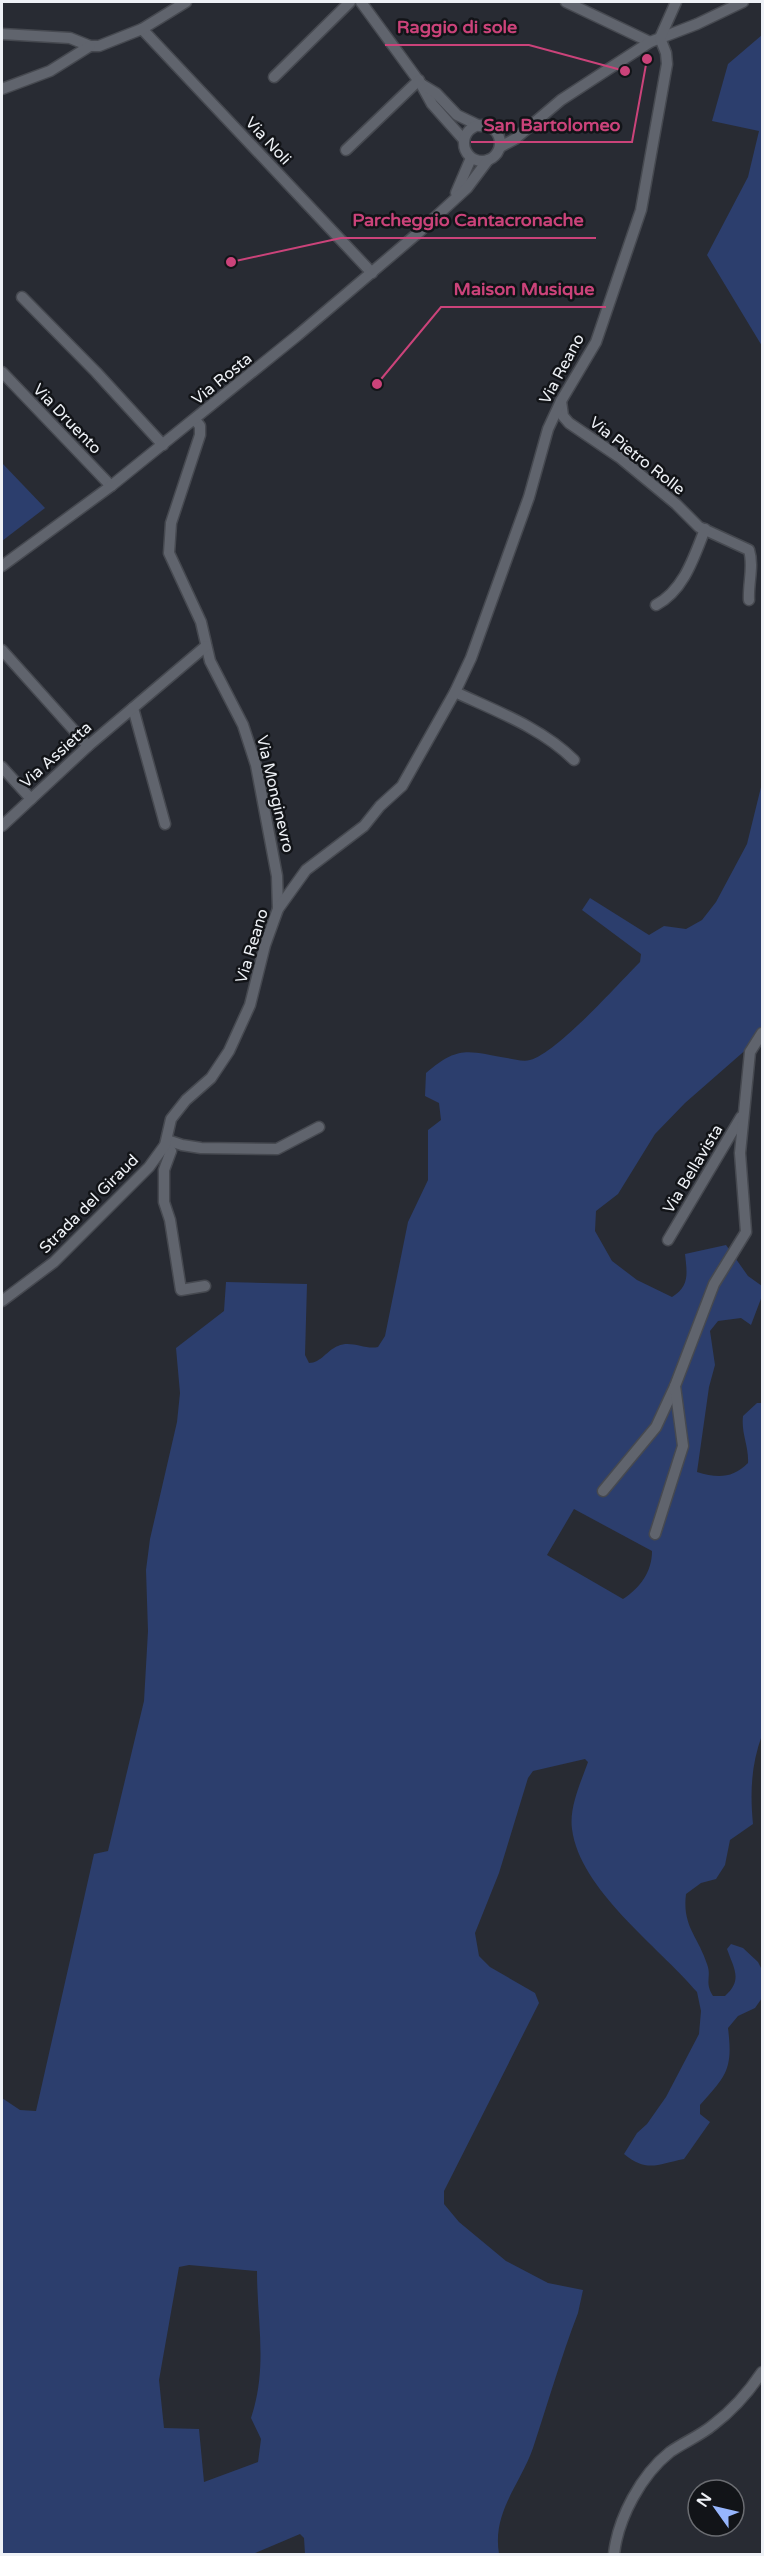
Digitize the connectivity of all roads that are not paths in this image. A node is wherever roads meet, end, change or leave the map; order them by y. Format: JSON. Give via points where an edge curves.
{"nodes":[{"id":1,"x":186,"y":2,"type":"edge"},
{"id":2,"x":350,"y":2,"type":"edge"},
{"id":3,"x":361,"y":2,"type":"edge"},
{"id":4,"x":566,"y":2,"type":"edge"},
{"id":5,"x":743,"y":2,"type":"edge"},
{"id":6,"x":674,"y":7,"type":"edge"},
{"id":7,"x":142,"y":29,"type":"junction"},
{"id":8,"x":2,"y":34,"type":"edge"},
{"id":9,"x":655,"y":40,"type":"junction"},
{"id":10,"x":90,"y":46,"type":"junction"},
{"id":11,"x":274,"y":76,"type":"dead end"},
{"id":12,"x":420,"y":82,"type":"junction"},
{"id":13,"x":2,"y":89,"type":"edge"},
{"id":14,"x":480,"y":126,"type":"junction"},
{"id":15,"x":464,"y":140,"type":"junction"},
{"id":16,"x":500,"y":147,"type":"junction"},
{"id":17,"x":346,"y":150,"type":"dead end"},
{"id":18,"x":471,"y":158,"type":"junction"},
{"id":19,"x":488,"y":160,"type":"junction"},
{"id":20,"x":450,"y":202,"type":"junction"},
{"id":21,"x":372,"y":273,"type":"junction"},
{"id":22,"x":22,"y":297,"type":"dead end"},
{"id":23,"x":2,"y":372,"type":"edge"},
{"id":24,"x":561,"y":401,"type":"junction"},
{"id":25,"x":195,"y":420,"type":"junction"},
{"id":26,"x":163,"y":446,"type":"junction"},
{"id":27,"x":111,"y":486,"type":"junction"},
{"id":28,"x":705,"y":529,"type":"junction"},
{"id":29,"x":2,"y":566,"type":"edge"},
{"id":30,"x":749,"y":600,"type":"dead end"},
{"id":31,"x":656,"y":605,"type":"dead end"},
{"id":32,"x":207,"y":646,"type":"junction"},
{"id":33,"x":2,"y":650,"type":"edge"},
{"id":34,"x":455,"y":692,"type":"junction"},
{"id":35,"x":133,"y":708,"type":"junction"},
{"id":36,"x":88,"y":746,"type":"junction"},
{"id":37,"x":574,"y":760,"type":"dead end"},
{"id":38,"x":2,"y":767,"type":"edge"},
{"id":39,"x":31,"y":799,"type":"junction"},
{"id":40,"x":165,"y":824,"type":"dead end"},
{"id":41,"x":2,"y":826,"type":"edge"},
{"id":42,"x":278,"y":909,"type":"junction"},
{"id":43,"x":762,"y":1033,"type":"edge"},
{"id":44,"x":744,"y":1112,"type":"junction"},
{"id":45,"x":319,"y":1126,"type":"dead end"},
{"id":46,"x":166,"y":1142,"type":"junction"},
{"id":47,"x":668,"y":1240,"type":"dead end"},
{"id":48,"x":205,"y":1286,"type":"dead end"},
{"id":49,"x":2,"y":1300,"type":"edge"},
{"id":50,"x":675,"y":1386,"type":"junction"},
{"id":51,"x":603,"y":1491,"type":"dead end"},
{"id":52,"x":655,"y":1534,"type":"dead end"},
{"id":53,"x":762,"y":2372,"type":"edge"},
{"id":54,"x":614,"y":2554,"type":"edge"}],
"edges":[{"from":1,"to":7,"type":"street"},
{"from":2,"to":11,"type":"street"},
{"from":3,"to":12,"type":"street"},
{"from":4,"to":9,"type":"street"},
{"from":5,"to":9,"type":"street"},
{"from":6,"to":9,"type":"street"},
{"from":7,"to":10,"type":"street"},
{"from":7,"to":21,"type":"street","name":"Via Noli"},
{"from":8,"to":10,"type":"street","via":[[70,38]]},
{"from":9,"to":16,"type":"street","via":[[553,106],[510,144]]},
{"from":9,"to":24,"type":"street","name":"Via Reano","via":[[666,53],[667,64],[641,210],[596,342]]},
{"from":10,"to":13,"type":"street","via":[[50,72]]},
{"from":12,"to":14,"type":"street","via":[[457,114]]},
{"from":12,"to":15,"type":"street","via":[[432,104]]},
{"from":12,"to":17,"type":"street"},
{"from":14,"to":15,"type":"street","via":[[470,130]]},
{"from":14,"to":16,"type":"street","via":[[495,131]]},
{"from":15,"to":18,"type":"street"},
{"from":16,"to":19,"type":"street"},
{"from":18,"to":19,"type":"street"},
{"from":18,"to":20,"type":"street","name":"Via Rosta"},
{"from":19,"to":20,"type":"street","name":"Via Rosta","via":[[467,188]]},
{"from":20,"to":21,"type":"street","name":"Via Rosta"},
{"from":21,"to":25,"type":"street","name":"Via Rosta"},
{"from":22,"to":26,"type":"street"},
{"from":23,"to":27,"type":"street","name":"Via Druento"},
{"from":24,"to":28,"type":"street","name":"Via Pietro Rolle","via":[[563,417],[569,423],[619,456]]},
{"from":24,"to":34,"type":"street","name":"Via Reano","via":[[471,658]]},
{"from":25,"to":26,"type":"street","name":"Via Rosta"},
{"from":25,"to":32,"type":"street","name":"Via Monginevro","via":[[200,435],[171,522],[168,543],[172,564],[189,592]]},
{"from":26,"to":27,"type":"street","name":"Via Rosta"},
{"from":27,"to":29,"type":"street","name":"Via Rosta"},
{"from":28,"to":30,"type":"street","name":"Via Pietro Rolle","via":[[749,550]]},
{"from":28,"to":31,"type":"street","via":[[671,597]]},
{"from":32,"to":35,"type":"street","name":"Via Assietta"},
{"from":32,"to":42,"type":"street","name":"Via Monginevro","via":[[210,661],[243,725],[256,765],[277,876]]},
{"from":33,"to":36,"type":"street"},
{"from":34,"to":37,"type":"street","via":[[548,739]]},
{"from":34,"to":42,"type":"street","name":"Via Reano","via":[[402,786],[364,826],[306,870]]},
{"from":35,"to":36,"type":"street","name":"Via Assietta"},
{"from":35,"to":40,"type":"street"},
{"from":36,"to":39,"type":"street","name":"Via Assietta"},
{"from":38,"to":39,"type":"street"},
{"from":39,"to":41,"type":"street","name":"Via Assietta"},
{"from":42,"to":46,"type":"street","name":"Via Reano","via":[[250,1005],[229,1051],[211,1078],[171,1119]]},
{"from":43,"to":44,"type":"street","name":"Via Bellavista","via":[[750,1052]]},
{"from":44,"to":47,"type":"street","name":"Via Bellavista"},
{"from":44,"to":50,"type":"street","name":"Via Bellavista","via":[[740,1153],[746,1232],[714,1284]]},
{"from":45,"to":46,"type":"street","via":[[277,1149],[201,1148]]},
{"from":46,"to":48,"type":"street","name":"Via Reano","via":[[171,1151],[164,1170],[164,1202],[181,1290]]},
{"from":46,"to":49,"type":"street","name":"Strada del Giraud","via":[[149,1167],[54,1262]]},
{"from":50,"to":51,"type":"street","name":"Via Bellavista","via":[[656,1427]]},
{"from":50,"to":52,"type":"street","name":"Via Bellavista","via":[[683,1446]]},
{"from":53,"to":54,"type":"street","via":[[734,2408],[653,2468],[625,2516],[616,2536]]}]}
